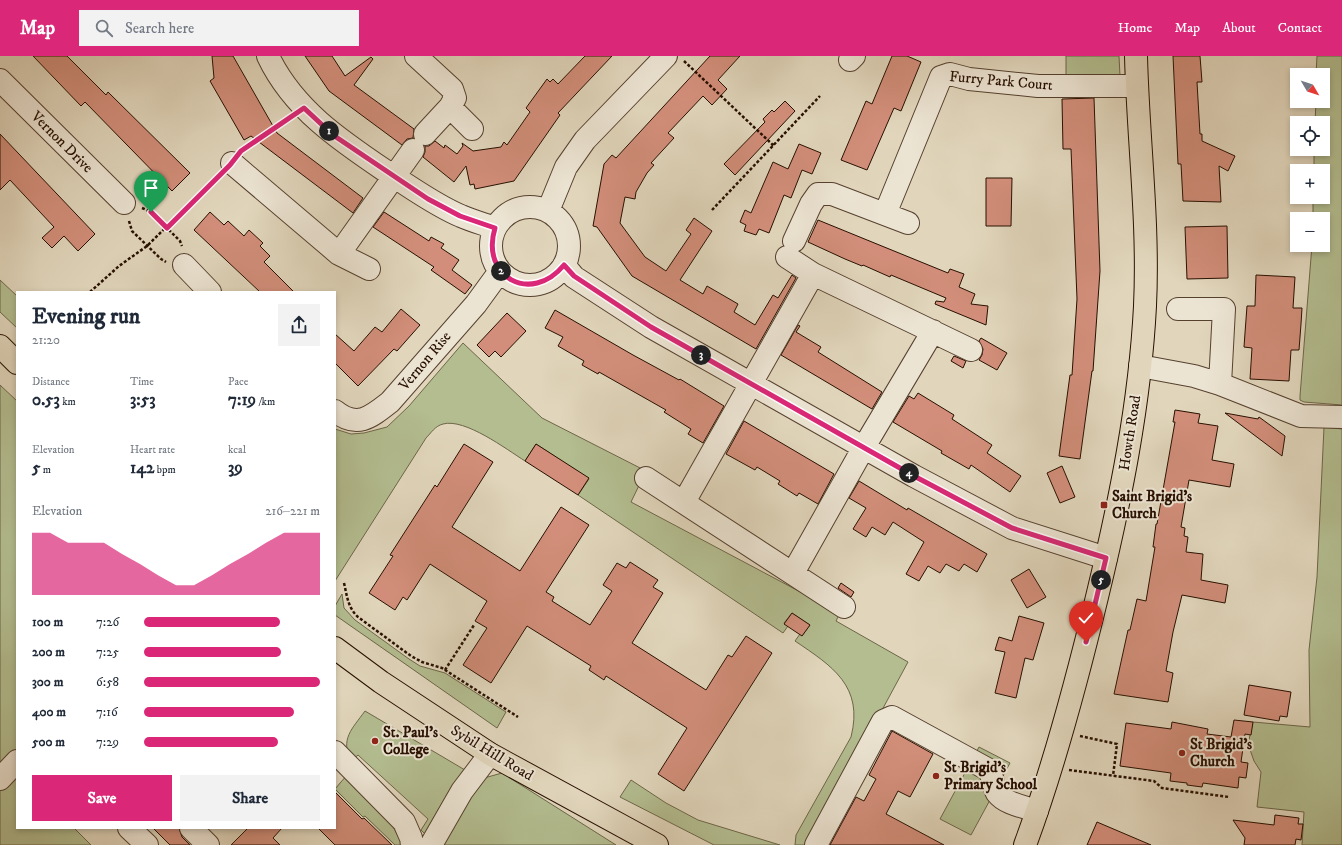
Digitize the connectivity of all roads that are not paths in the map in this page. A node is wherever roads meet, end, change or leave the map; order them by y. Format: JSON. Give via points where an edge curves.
{"nodes":[{"id":1,"x":268,"y":56,"type":"edge"},
{"id":2,"x":416,"y":56,"type":"edge"},
{"id":3,"x":666,"y":56,"type":"edge"},
{"id":4,"x":1136,"y":56,"type":"edge"},
{"id":5,"x":0,"y":80,"type":"edge"},
{"id":6,"x":1137,"y":86,"type":"junction"},
{"id":7,"x":450,"y":107,"type":"junction"},
{"id":8,"x":472,"y":129,"type":"dead end"},
{"id":9,"x":232,"y":163,"type":"road end"},
{"id":10,"x":395,"y":177,"type":"junction"},
{"id":11,"x":124,"y":203,"type":"road end"},
{"id":12,"x":548,"y":211,"type":"junction"},
{"id":13,"x":885,"y":214,"type":"junction"},
{"id":14,"x":908,"y":223,"type":"dead end"},
{"id":15,"x":495,"y":228,"type":"junction"},
{"id":16,"x":339,"y":254,"type":"junction"},
{"id":17,"x":184,"y":265,"type":"road end"},
{"id":18,"x":564,"y":265,"type":"junction"},
{"id":19,"x":369,"y":269,"type":"dead end"},
{"id":20,"x":500,"y":271,"type":"junction"},
{"id":21,"x":813,"y":274,"type":"junction"},
{"id":22,"x":209,"y":291,"type":"edge"},
{"id":23,"x":1178,"y":309,"type":"dead end"},
{"id":24,"x":933,"y":331,"type":"junction"},
{"id":25,"x":0,"y":346,"type":"edge"},
{"id":26,"x":971,"y":350,"type":"dead end"},
{"id":27,"x":16,"y":362,"type":"edge"},
{"id":28,"x":1140,"y":366,"type":"junction"},
{"id":29,"x":751,"y":382,"type":"junction"},
{"id":30,"x":1220,"y":384,"type":"junction"},
{"id":31,"x":336,"y":412,"type":"edge"},
{"id":32,"x":1342,"y":417,"type":"edge"},
{"id":33,"x":864,"y":447,"type":"junction"},
{"id":34,"x":646,"y":478,"type":"dead end"},
{"id":35,"x":684,"y":502,"type":"junction"},
{"id":36,"x":1106,"y":558,"type":"junction"},
{"id":37,"x":793,"y":573,"type":"junction"},
{"id":38,"x":844,"y":606,"type":"dead end"},
{"id":39,"x":336,"y":649,"type":"edge"},
{"id":40,"x":336,"y":753,"type":"edge"},
{"id":41,"x":490,"y":754,"type":"junction"},
{"id":42,"x":16,"y":763,"type":"edge"},
{"id":43,"x":0,"y":779,"type":"edge"},
{"id":44,"x":1037,"y":811,"type":"junction"},
{"id":45,"x":129,"y":829,"type":"edge"},
{"id":46,"x":192,"y":829,"type":"edge"},
{"id":47,"x":147,"y":845,"type":"edge"},
{"id":48,"x":208,"y":845,"type":"edge"},
{"id":49,"x":412,"y":845,"type":"edge"},
{"id":50,"x":431,"y":845,"type":"edge"},
{"id":51,"x":657,"y":845,"type":"edge"},
{"id":52,"x":816,"y":845,"type":"edge"},
{"id":53,"x":1026,"y":845,"type":"edge"}],
"edges":[{"from":1,"to":10,"type":"street","via":[[290,92],[304,108],[333,135]]},
{"from":2,"to":7,"type":"street","via":[[452,89],[455,98]]},
{"from":3,"to":12,"type":"street","via":[[585,140],[566,167]]},
{"from":4,"to":6,"type":"main road","name":"Howth Road"},
{"from":5,"to":11,"type":"street","name":"Vernon Drive"},
{"from":6,"to":13,"type":"street","name":"Furry Park Court","via":[[1027,85],[950,74],[941,77]]},
{"from":6,"to":28,"type":"main road","name":"Howth Road","via":[[1144,178],[1145,241],[1145,306]]},
{"from":7,"to":8,"type":"street"},
{"from":7,"to":10,"type":"street","via":[[419,142]]},
{"from":9,"to":16,"type":"street"},
{"from":10,"to":15,"type":"street","via":[[460,216]]},
{"from":10,"to":16,"type":"street"},
{"from":12,"to":15,"type":"street","via":[[525,207],[504,217]]},
{"from":12,"to":18,"type":"street","via":[[558,218],[569,240]]},
{"from":13,"to":14,"type":"street"},
{"from":13,"to":21,"type":"street","via":[[832,194],[818,194],[790,249]]},
{"from":15,"to":20,"type":"street","via":[[492,249]]},
{"from":16,"to":19,"type":"street"},
{"from":17,"to":22,"type":"street"},
{"from":18,"to":20,"type":"street","via":[[546,282],[533,284],[515,281]]},
{"from":18,"to":29,"type":"street","via":[[574,276],[651,327]]},
{"from":20,"to":31,"type":"street","name":"Vernon Rise","via":[[476,304],[390,402],[376,414],[364,419],[344,419]]},
{"from":21,"to":24,"type":"street"},
{"from":21,"to":29,"type":"street"},
{"from":23,"to":30,"type":"street","via":[[1224,309]]},
{"from":24,"to":26,"type":"street"},
{"from":24,"to":33,"type":"street"},
{"from":25,"to":27,"type":"main road"},
{"from":28,"to":30,"type":"street","via":[[1194,376]]},
{"from":28,"to":36,"type":"main road","name":"Howth Road","via":[[1126,462]]},
{"from":29,"to":33,"type":"street"},
{"from":29,"to":35,"type":"street"},
{"from":30,"to":32,"type":"street","via":[[1290,413]]},
{"from":33,"to":36,"type":"street","via":[[1012,528]]},
{"from":33,"to":37,"type":"street"},
{"from":34,"to":35,"type":"street"},
{"from":35,"to":37,"type":"street"},
{"from":36,"to":44,"type":"main road","name":"Howth Road","via":[[1076,684]]},
{"from":37,"to":38,"type":"street"},
{"from":39,"to":41,"type":"main road","name":"Sybil Hill Road"},
{"from":40,"to":49,"type":"street","via":[[404,822]]},
{"from":41,"to":50,"type":"street","via":[[462,791]]},
{"from":41,"to":51,"type":"main road","name":"Sybil Hill Road"},
{"from":42,"to":43,"type":"street"},
{"from":44,"to":52,"type":"street","via":[[1003,799],[997,792],[989,770],[892,717],[883,721]]},
{"from":44,"to":53,"type":"main road","name":"Howth Road"},
{"from":45,"to":47,"type":"street"},
{"from":46,"to":48,"type":"street"}]}
